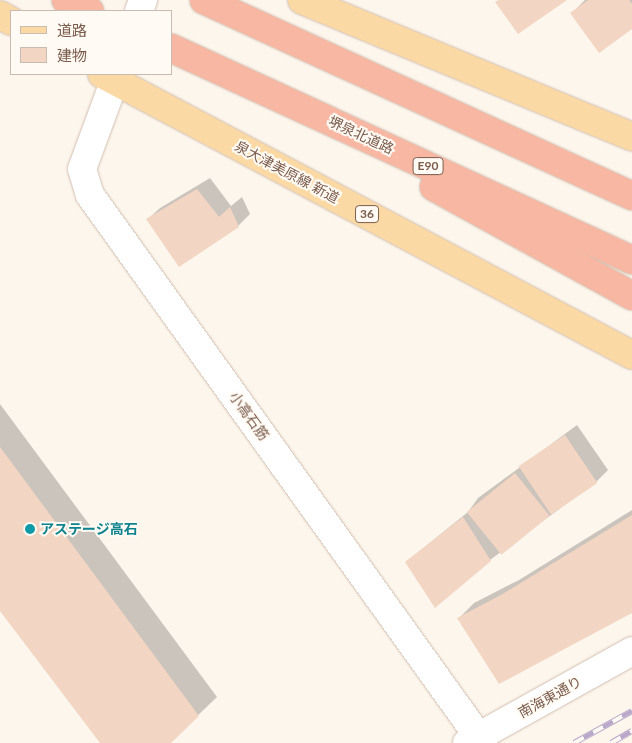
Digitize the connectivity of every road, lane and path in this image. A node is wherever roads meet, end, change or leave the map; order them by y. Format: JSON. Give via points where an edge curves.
{"nodes":[{"id":1,"x":66,"y":0,"type":"edge"},
{"id":2,"x":204,"y":0,"type":"edge"},
{"id":3,"x":302,"y":0,"type":"edge"},
{"id":4,"x":88,"y":10,"type":"edge"},
{"id":5,"x":250,"y":21,"type":"junction"},
{"id":6,"x":172,"y":48,"type":"edge"},
{"id":7,"x":224,"y":72,"type":"junction"},
{"id":8,"x":111,"y":76,"type":"edge"},
{"id":9,"x":632,"y":137,"type":"edge"},
{"id":10,"x":632,"y":176,"type":"edge"},
{"id":11,"x":632,"y":196,"type":"edge"},
{"id":12,"x":632,"y":260,"type":"edge"},
{"id":13,"x":632,"y":296,"type":"edge"},
{"id":14,"x":632,"y":355,"type":"edge"},
{"id":15,"x":632,"y":651,"type":"edge"},
{"id":16,"x":477,"y":741,"type":"edge"}],
"edges":[{"from":1,"to":4,"type":"highway"},
{"from":2,"to":5,"type":"highway"},
{"from":3,"to":9,"type":"main road"},
{"from":5,"to":10,"type":"highway"},
{"from":5,"to":11,"type":"highway"},
{"from":6,"to":7,"type":"highway","name":"堺泉北道路","number":"E90"},
{"from":7,"to":12,"type":"highway","name":"堺泉北道路","number":"E90"},
{"from":7,"to":13,"type":"highway"},
{"from":8,"to":14,"type":"main road","name":"泉大津美原線 新道","number":"36"},
{"from":8,"to":16,"type":"street","name":"小高石筋","via":[[82,169],[90,195]]},
{"from":15,"to":16,"type":"street","name":"南海東通り"}]}
